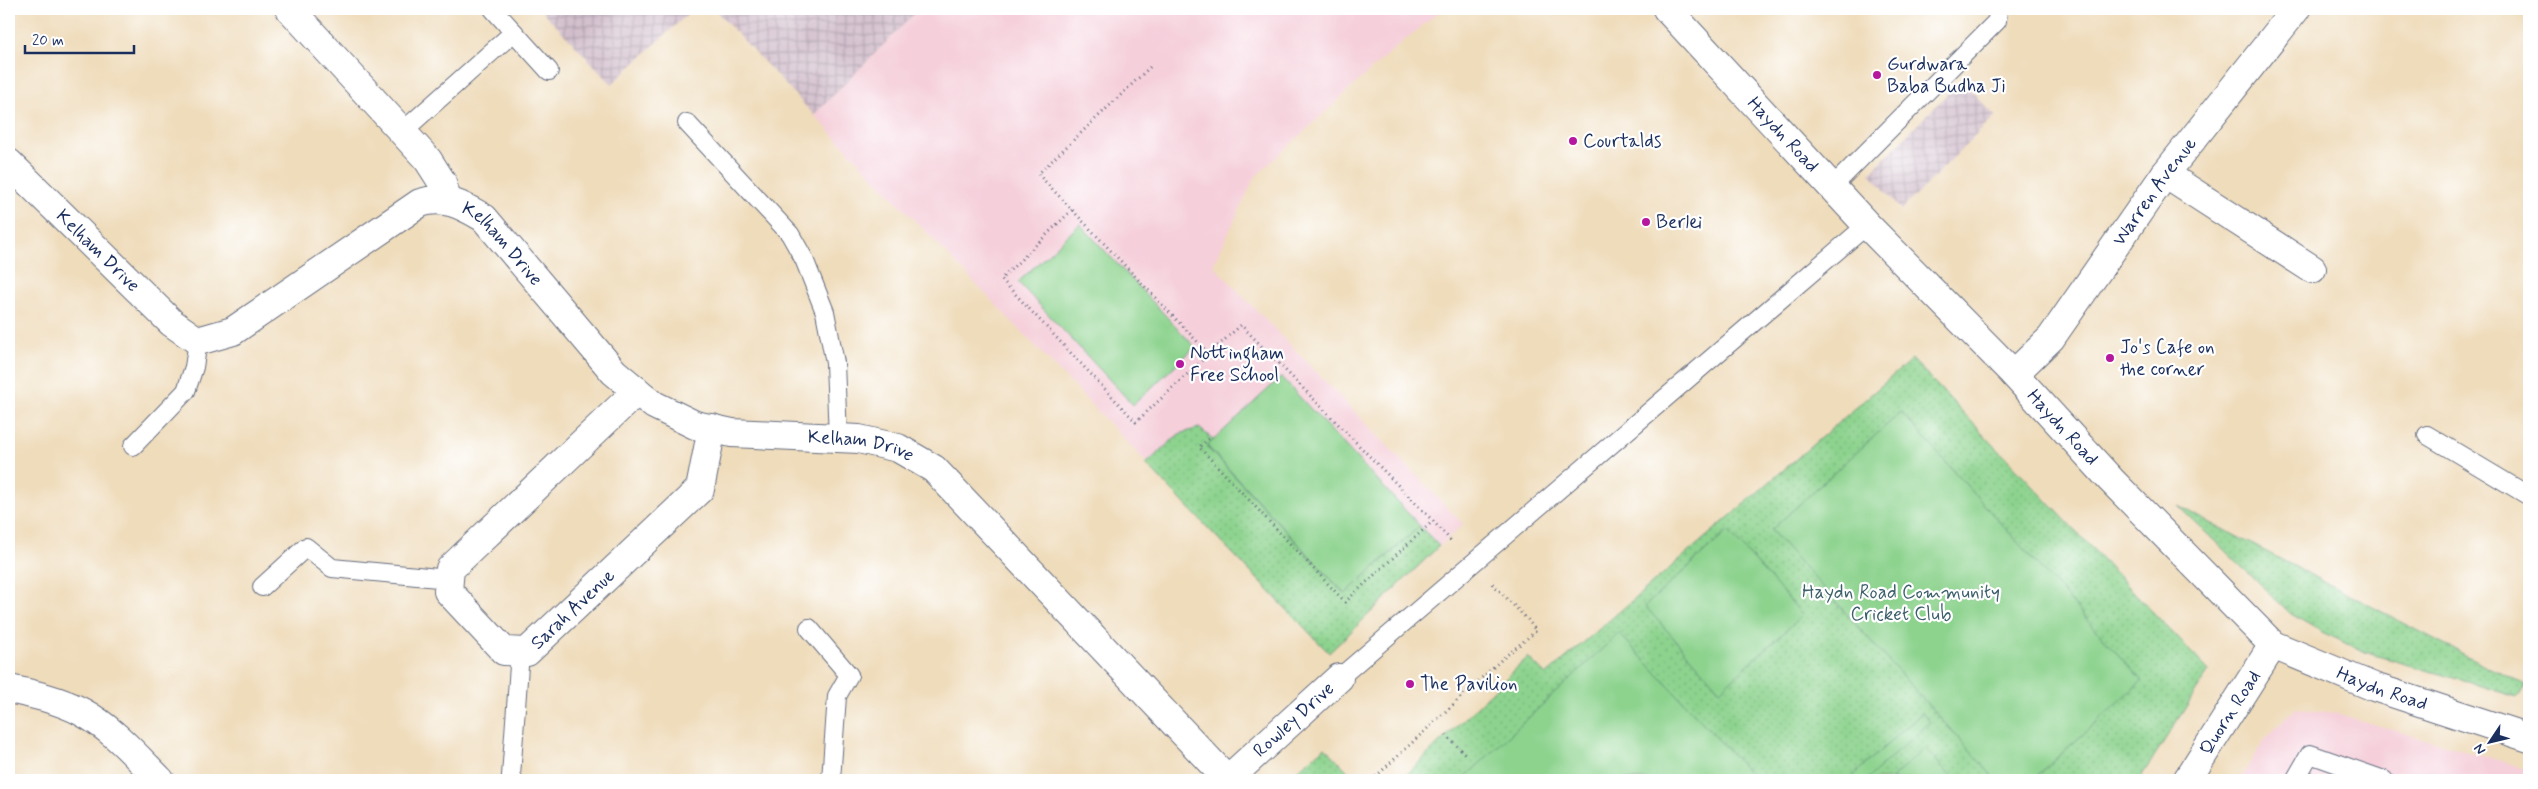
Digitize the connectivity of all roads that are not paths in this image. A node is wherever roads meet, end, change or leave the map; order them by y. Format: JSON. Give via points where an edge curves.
{"nodes":[{"id":1,"x":290,"y":9,"type":"edge"},
{"id":2,"x":493,"y":9,"type":"edge"},
{"id":3,"x":1667,"y":9,"type":"edge"},
{"id":4,"x":1998,"y":9,"type":"edge"},
{"id":5,"x":2296,"y":9,"type":"edge"},
{"id":6,"x":514,"y":32,"type":"junction"},
{"id":7,"x":550,"y":71,"type":"dead end"},
{"id":8,"x":687,"y":123,"type":"dead end"},
{"id":9,"x":402,"y":132,"type":"junction"},
{"id":10,"x":9,"y":163,"type":"edge"},
{"id":11,"x":2165,"y":174,"type":"junction"},
{"id":12,"x":1832,"y":187,"type":"junction"},
{"id":13,"x":447,"y":200,"type":"junction"},
{"id":14,"x":1867,"y":225,"type":"junction"},
{"id":15,"x":2312,"y":269,"type":"dead end"},
{"id":16,"x":198,"y":341,"type":"junction"},
{"id":17,"x":2014,"y":374,"type":"junction"},
{"id":18,"x":637,"y":391,"type":"junction"},
{"id":19,"x":712,"y":428,"type":"junction"},
{"id":20,"x":2427,"y":434,"type":"dead end"},
{"id":21,"x":838,"y":438,"type":"junction"},
{"id":22,"x":133,"y":446,"type":"dead end"},
{"id":23,"x":2529,"y":496,"type":"edge"},
{"id":24,"x":449,"y":579,"type":"junction"},
{"id":25,"x":262,"y":587,"type":"dead end"},
{"id":26,"x":809,"y":628,"type":"dead end"},
{"id":27,"x":2273,"y":645,"type":"junction"},
{"id":28,"x":520,"y":652,"type":"junction"},
{"id":29,"x":1338,"y":678,"type":"joint"},
{"id":30,"x":9,"y":689,"type":"edge"},
{"id":31,"x":2529,"y":738,"type":"edge"},
{"id":32,"x":160,"y":780,"type":"edge"},
{"id":33,"x":514,"y":780,"type":"edge"},
{"id":34,"x":831,"y":780,"type":"edge"},
{"id":35,"x":1228,"y":780,"type":"edge"},
{"id":36,"x":2187,"y":780,"type":"edge"},
{"id":37,"x":2295,"y":780,"type":"edge"},
{"id":38,"x":2384,"y":780,"type":"edge"}],
"edges":[{"from":1,"to":9,"type":"street","name":"Kelham Drive"},
{"from":2,"to":6,"type":"lane"},
{"from":3,"to":12,"type":"street","name":"Haydn Road"},
{"from":4,"to":12,"type":"lane","via":[[1997,21]]},
{"from":5,"to":11,"type":"street","name":"Warren Avenue"},
{"from":6,"to":7,"type":"lane"},
{"from":6,"to":9,"type":"lane"},
{"from":8,"to":21,"type":"lane","via":[[790,234],[804,259],[825,312],[834,355]]},
{"from":9,"to":13,"type":"street","name":"Kelham Drive","via":[[428,160],[442,182]]},
{"from":10,"to":16,"type":"street","name":"Kelham Drive","via":[[172,323]]},
{"from":11,"to":15,"type":"street"},
{"from":11,"to":17,"type":"street","name":"Warren Avenue","via":[[2051,338]]},
{"from":12,"to":14,"type":"street","name":"Haydn Road"},
{"from":13,"to":16,"type":"street","name":"Kelham Drive","via":[[420,203],[233,331]]},
{"from":13,"to":18,"type":"street","name":"Kelham Drive","via":[[484,218],[614,372]]},
{"from":14,"to":17,"type":"street","name":"Haydn Road"},
{"from":14,"to":29,"type":"lane"},
{"from":16,"to":22,"type":"lane","via":[[186,391]]},
{"from":17,"to":27,"type":"street","name":"Haydn Road","via":[[2111,480]]},
{"from":18,"to":19,"type":"street","name":"Kelham Drive","via":[[654,405],[695,425]]},
{"from":18,"to":24,"type":"street","via":[[450,569]]},
{"from":19,"to":21,"type":"street","name":"Kelham Drive","via":[[732,433]]},
{"from":19,"to":28,"type":"street","name":"Sarah Avenue","via":[[700,489],[527,652]]},
{"from":20,"to":23,"type":"lane"},
{"from":21,"to":35,"type":"street","name":"Kelham Drive","via":[[898,448],[934,469]]},
{"from":24,"to":25,"type":"lane","via":[[332,568],[306,546]]},
{"from":24,"to":28,"type":"street","name":"Sarah Avenue","via":[[448,591],[504,651]]},
{"from":26,"to":34,"type":"lane","via":[[849,675],[837,696]]},
{"from":27,"to":31,"type":"street","name":"Haydn Road","via":[[2374,687]]},
{"from":27,"to":36,"type":"street","name":"Quorn Road"},
{"from":28,"to":33,"type":"lane","via":[[511,776]]},
{"from":29,"to":35,"type":"street","name":"Rowley Drive"},
{"from":30,"to":32,"type":"street","via":[[39,695],[82,712],[121,740]]},
{"from":37,"to":38,"type":"lane","via":[[2310,754]]}]}
